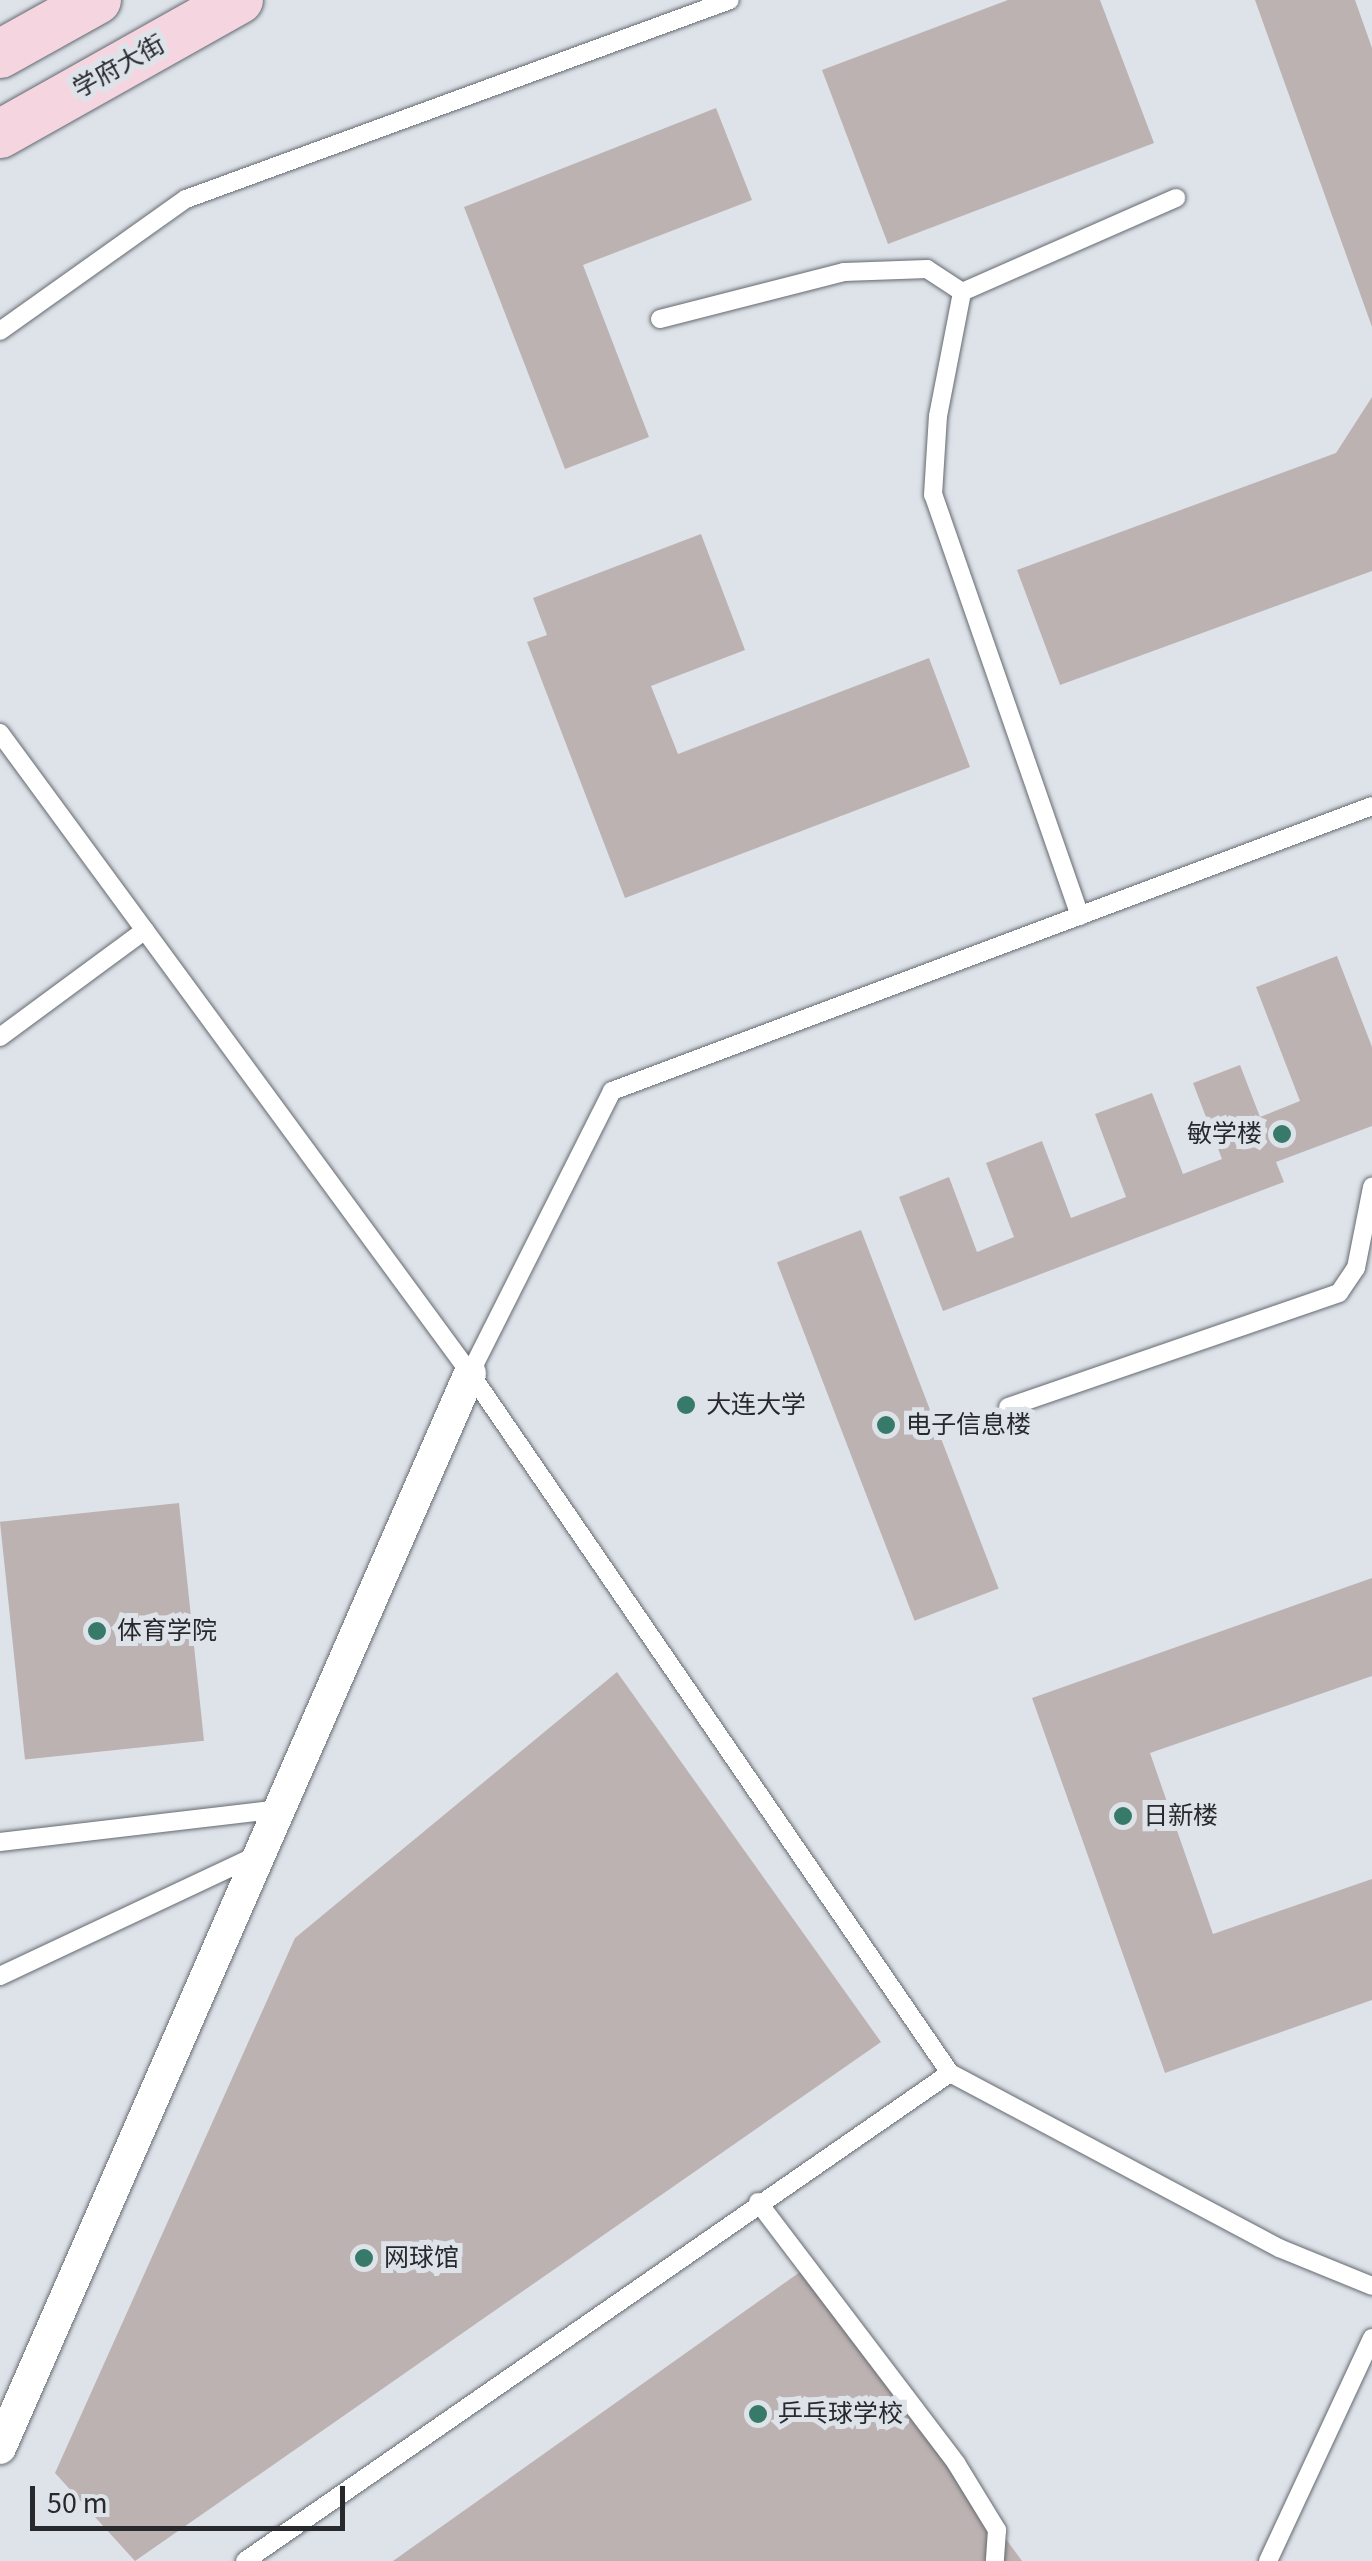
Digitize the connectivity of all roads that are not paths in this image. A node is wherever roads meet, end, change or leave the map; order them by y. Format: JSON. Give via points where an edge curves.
{"nodes":[{"id":1,"x":98,"y":0,"type":"edge"},
{"id":2,"x":238,"y":0,"type":"edge"},
{"id":3,"x":730,"y":0,"type":"edge"},
{"id":4,"x":0,"y":54,"type":"edge"},
{"id":5,"x":0,"y":134,"type":"edge"},
{"id":6,"x":1176,"y":198,"type":"dead end"},
{"id":7,"x":962,"y":292,"type":"junction"},
{"id":8,"x":660,"y":318,"type":"dead end"},
{"id":9,"x":0,"y":331,"type":"edge"},
{"id":10,"x":0,"y":732,"type":"edge"},
{"id":11,"x":1372,"y":806,"type":"edge"},
{"id":12,"x":1080,"y":916,"type":"junction"},
{"id":13,"x":145,"y":930,"type":"junction"},
{"id":14,"x":0,"y":1037,"type":"edge"},
{"id":15,"x":1372,"y":1186,"type":"edge"},
{"id":16,"x":470,"y":1373,"type":"junction"},
{"id":17,"x":1008,"y":1407,"type":"dead end"},
{"id":18,"x":272,"y":1810,"type":"junction"},
{"id":19,"x":0,"y":1842,"type":"edge"},
{"id":20,"x":251,"y":1858,"type":"junction"},
{"id":21,"x":0,"y":1976,"type":"edge"},
{"id":22,"x":950,"y":2074,"type":"junction"},
{"id":23,"x":758,"y":2202,"type":"junction"},
{"id":24,"x":1372,"y":2286,"type":"edge"},
{"id":25,"x":1372,"y":2338,"type":"edge"},
{"id":26,"x":0,"y":2448,"type":"edge"},
{"id":27,"x":244,"y":2561,"type":"edge"},
{"id":28,"x":995,"y":2561,"type":"edge"},
{"id":29,"x":1268,"y":2561,"type":"edge"}],
"edges":[{"from":1,"to":4,"type":"main road"},
{"from":2,"to":5,"type":"main road","name":"学府大街"},
{"from":3,"to":9,"type":"lane","via":[[186,199]]},
{"from":6,"to":7,"type":"lane"},
{"from":7,"to":8,"type":"lane","via":[[928,269],[844,272]]},
{"from":7,"to":12,"type":"lane","via":[[933,495]]},
{"from":10,"to":13,"type":"lane"},
{"from":11,"to":12,"type":"lane"},
{"from":12,"to":16,"type":"lane","via":[[612,1092]]},
{"from":13,"to":14,"type":"lane"},
{"from":13,"to":16,"type":"lane"},
{"from":15,"to":17,"type":"lane","via":[[1356,1268],[1339,1293]]},
{"from":16,"to":18,"type":"street"},
{"from":16,"to":22,"type":"lane"},
{"from":18,"to":19,"type":"lane"},
{"from":18,"to":20,"type":"street"},
{"from":20,"to":21,"type":"lane"},
{"from":20,"to":26,"type":"street"},
{"from":22,"to":23,"type":"lane"},
{"from":22,"to":24,"type":"lane","via":[[1279,2248]]},
{"from":23,"to":27,"type":"lane"},
{"from":23,"to":28,"type":"lane","via":[[956,2463],[997,2530]]},
{"from":25,"to":29,"type":"lane"}]}
